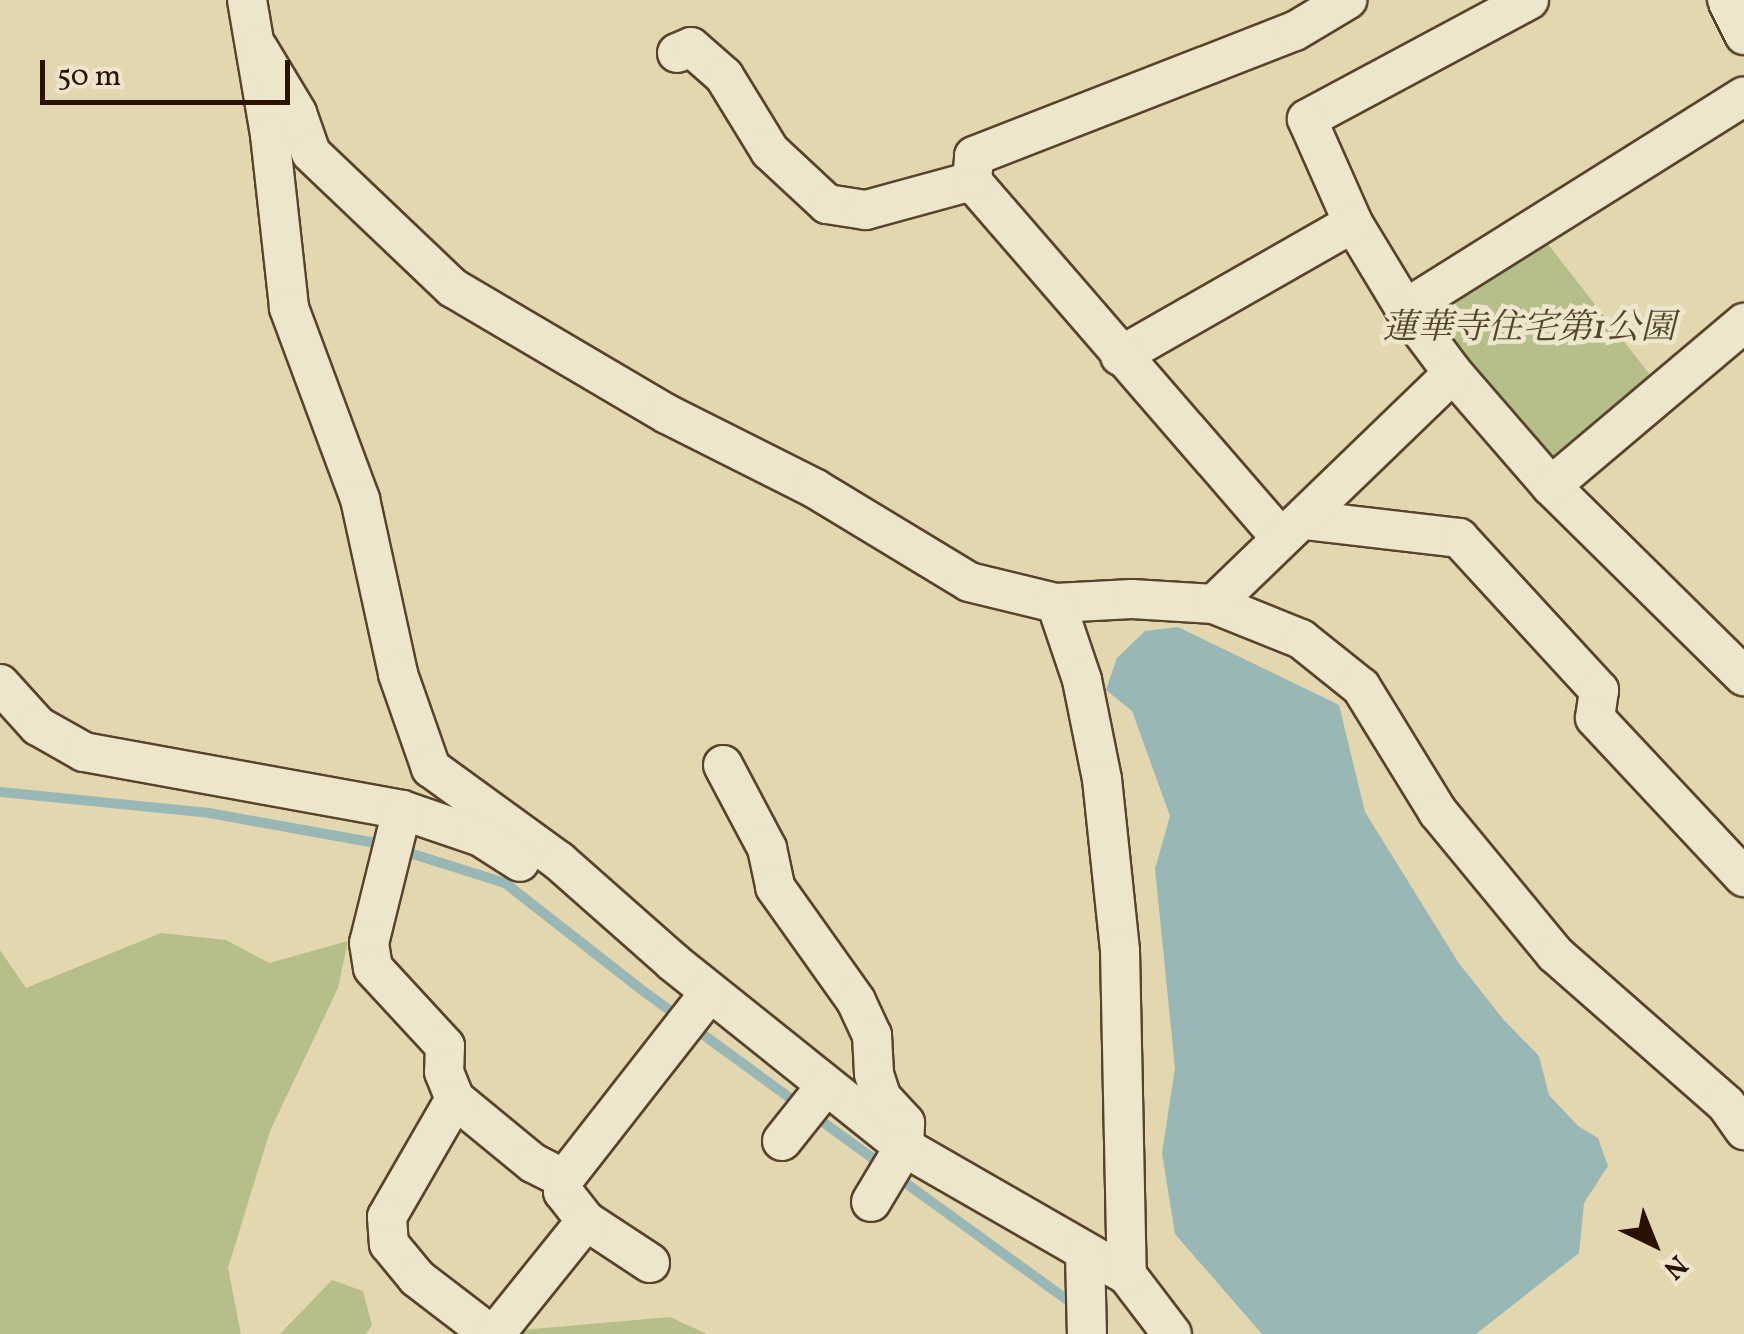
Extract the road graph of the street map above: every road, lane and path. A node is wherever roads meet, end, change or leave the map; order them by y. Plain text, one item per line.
1 (247, 0) edge
2 (1347, 0) edge
3 (1529, 0) edge
4 (1726, 0) edge
5 (1744, 35) edge
6 (258, 48) junction
7 (677, 54) dead end
8 (1744, 96) edge
9 (972, 180) junction
10 (1353, 223) junction
11 (1405, 309) junction
12 (1744, 322) edge
13 (1120, 356) junction
14 (1453, 373) junction
15 (1551, 486) junction
16 (1293, 529) junction
17 (1056, 603) junction
18 (1214, 604) junction
19 (1736, 651) edge
20 (0, 684) edge
21 (723, 765) dead end
22 (402, 810) junction
23 (1744, 877) edge
24 (673, 962) junction
25 (710, 992) junction
26 (825, 1087) junction
27 (456, 1099) junction
28 (1744, 1130) edge
29 (782, 1140) dead end
30 (904, 1147) junction
31 (564, 1179) junction
32 (871, 1202) dead end
33 (586, 1221) junction
34 (1084, 1254) junction
35 (650, 1263) dead end
36 (1127, 1276) junction
37 (1085, 1332) edge
38 (493, 1334) edge
39 (1172, 1334) edge

1 - 6 street
2 - 9 street
3 - 10 street
4 - 5 street
6 - 17 street
6 - 24 street
7 - 9 street
8 - 11 street
9 - 13 street
10 - 11 street
10 - 13 street
11 - 14 street
12 - 15 street
13 - 16 street
14 - 15 street
14 - 16 street
15 - 19 street
16 - 18 street
16 - 23 street
17 - 18 street
17 - 36 street
18 - 28 street
20 - 22 street
21 - 30 street
22 - 24 street
22 - 27 street
24 - 25 street
25 - 26 street
25 - 31 street
26 - 29 street
26 - 30 street
27 - 31 street
27 - 38 street
30 - 32 street
30 - 34 street
31 - 33 street
33 - 35 street
33 - 38 street
34 - 36 street
34 - 37 street
36 - 39 street

